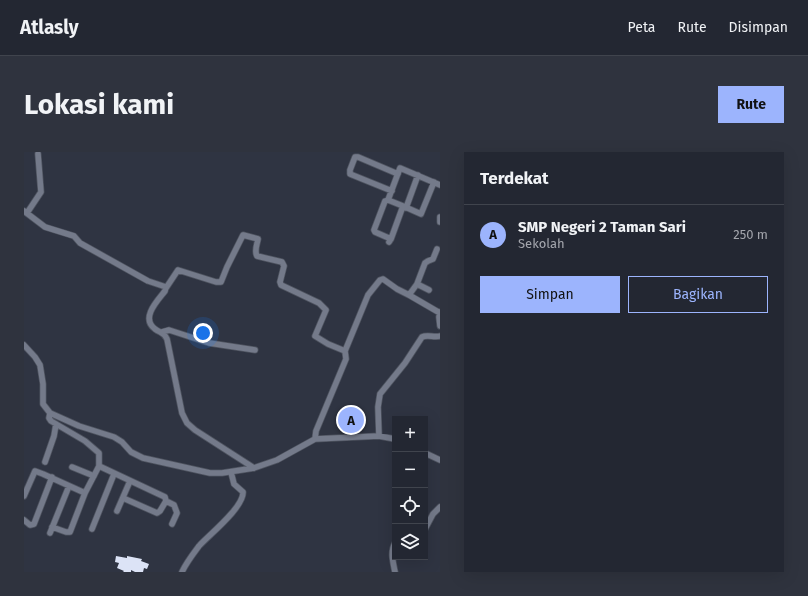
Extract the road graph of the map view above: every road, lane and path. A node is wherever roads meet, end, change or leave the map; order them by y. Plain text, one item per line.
1 (38, 154) dead end
2 (398, 174) junction
3 (418, 175) junction
4 (434, 182) junction
5 (440, 185) edge
6 (392, 191) junction
7 (388, 200) junction
8 (404, 207) junction
9 (26, 212) edge
10 (440, 218) edge
11 (440, 222) edge
12 (438, 249) dead end
13 (417, 284) junction
14 (166, 288) junction
15 (429, 290) dead end
16 (409, 295) junction
17 (440, 312) edge
18 (440, 326) edge
19 (162, 332) junction
20 (440, 336) edge
21 (24, 345) edge
22 (255, 350) dead end
23 (345, 351) junction
24 (50, 413) junction
25 (56, 424) junction
26 (379, 436) junction
27 (392, 438) edge
28 (316, 439) junction
29 (428, 455) edge
30 (440, 460) edge
31 (45, 462) dead end
32 (99, 466) junction
33 (72, 467) dead end
34 (254, 468) junction
35 (231, 472) junction
36 (114, 474) junction
37 (94, 476) junction
38 (52, 477) junction
39 (130, 481) junction
40 (26, 486) edge
41 (69, 486) junction
42 (86, 493) junction
43 (24, 496) edge
44 (123, 498) junction
45 (166, 501) junction
46 (440, 507) edge
47 (118, 510) dead end
48 (24, 520) edge
49 (172, 524) dead end
50 (428, 524) edge
51 (92, 529) dead end
52 (393, 560) edge
53 (394, 571) edge
54 (182, 572) edge

1 - 9 street
2 - 3 street
2 - 6 street
2 - 6 street
3 - 4 street
3 - 8 street
4 - 5 street
4 - 8 street
6 - 7 street
7 - 8 street
7 - 8 street
9 - 14 street
10 - 11 street
12 - 13 street
13 - 15 street
13 - 16 street
14 - 19 street
14 - 23 street
16 - 17 street
16 - 23 street
17 - 18 street
19 - 22 street
19 - 34 street
20 - 26 street
21 - 24 street
23 - 28 street
24 - 25 street
24 - 35 street
25 - 31 street
25 - 32 street
26 - 27 street
26 - 28 street
28 - 34 street
29 - 30 street
32 - 36 street
32 - 37 street
33 - 37 street
34 - 35 street
35 - 54 street
36 - 39 street
36 - 51 street
37 - 42 street
38 - 40 street
38 - 41 street
38 - 48 street
39 - 44 street
39 - 45 street
40 - 43 street
41 - 42 street
41 - 42 street
44 - 45 street
44 - 47 street
45 - 49 street
46 - 50 street
52 - 53 street

